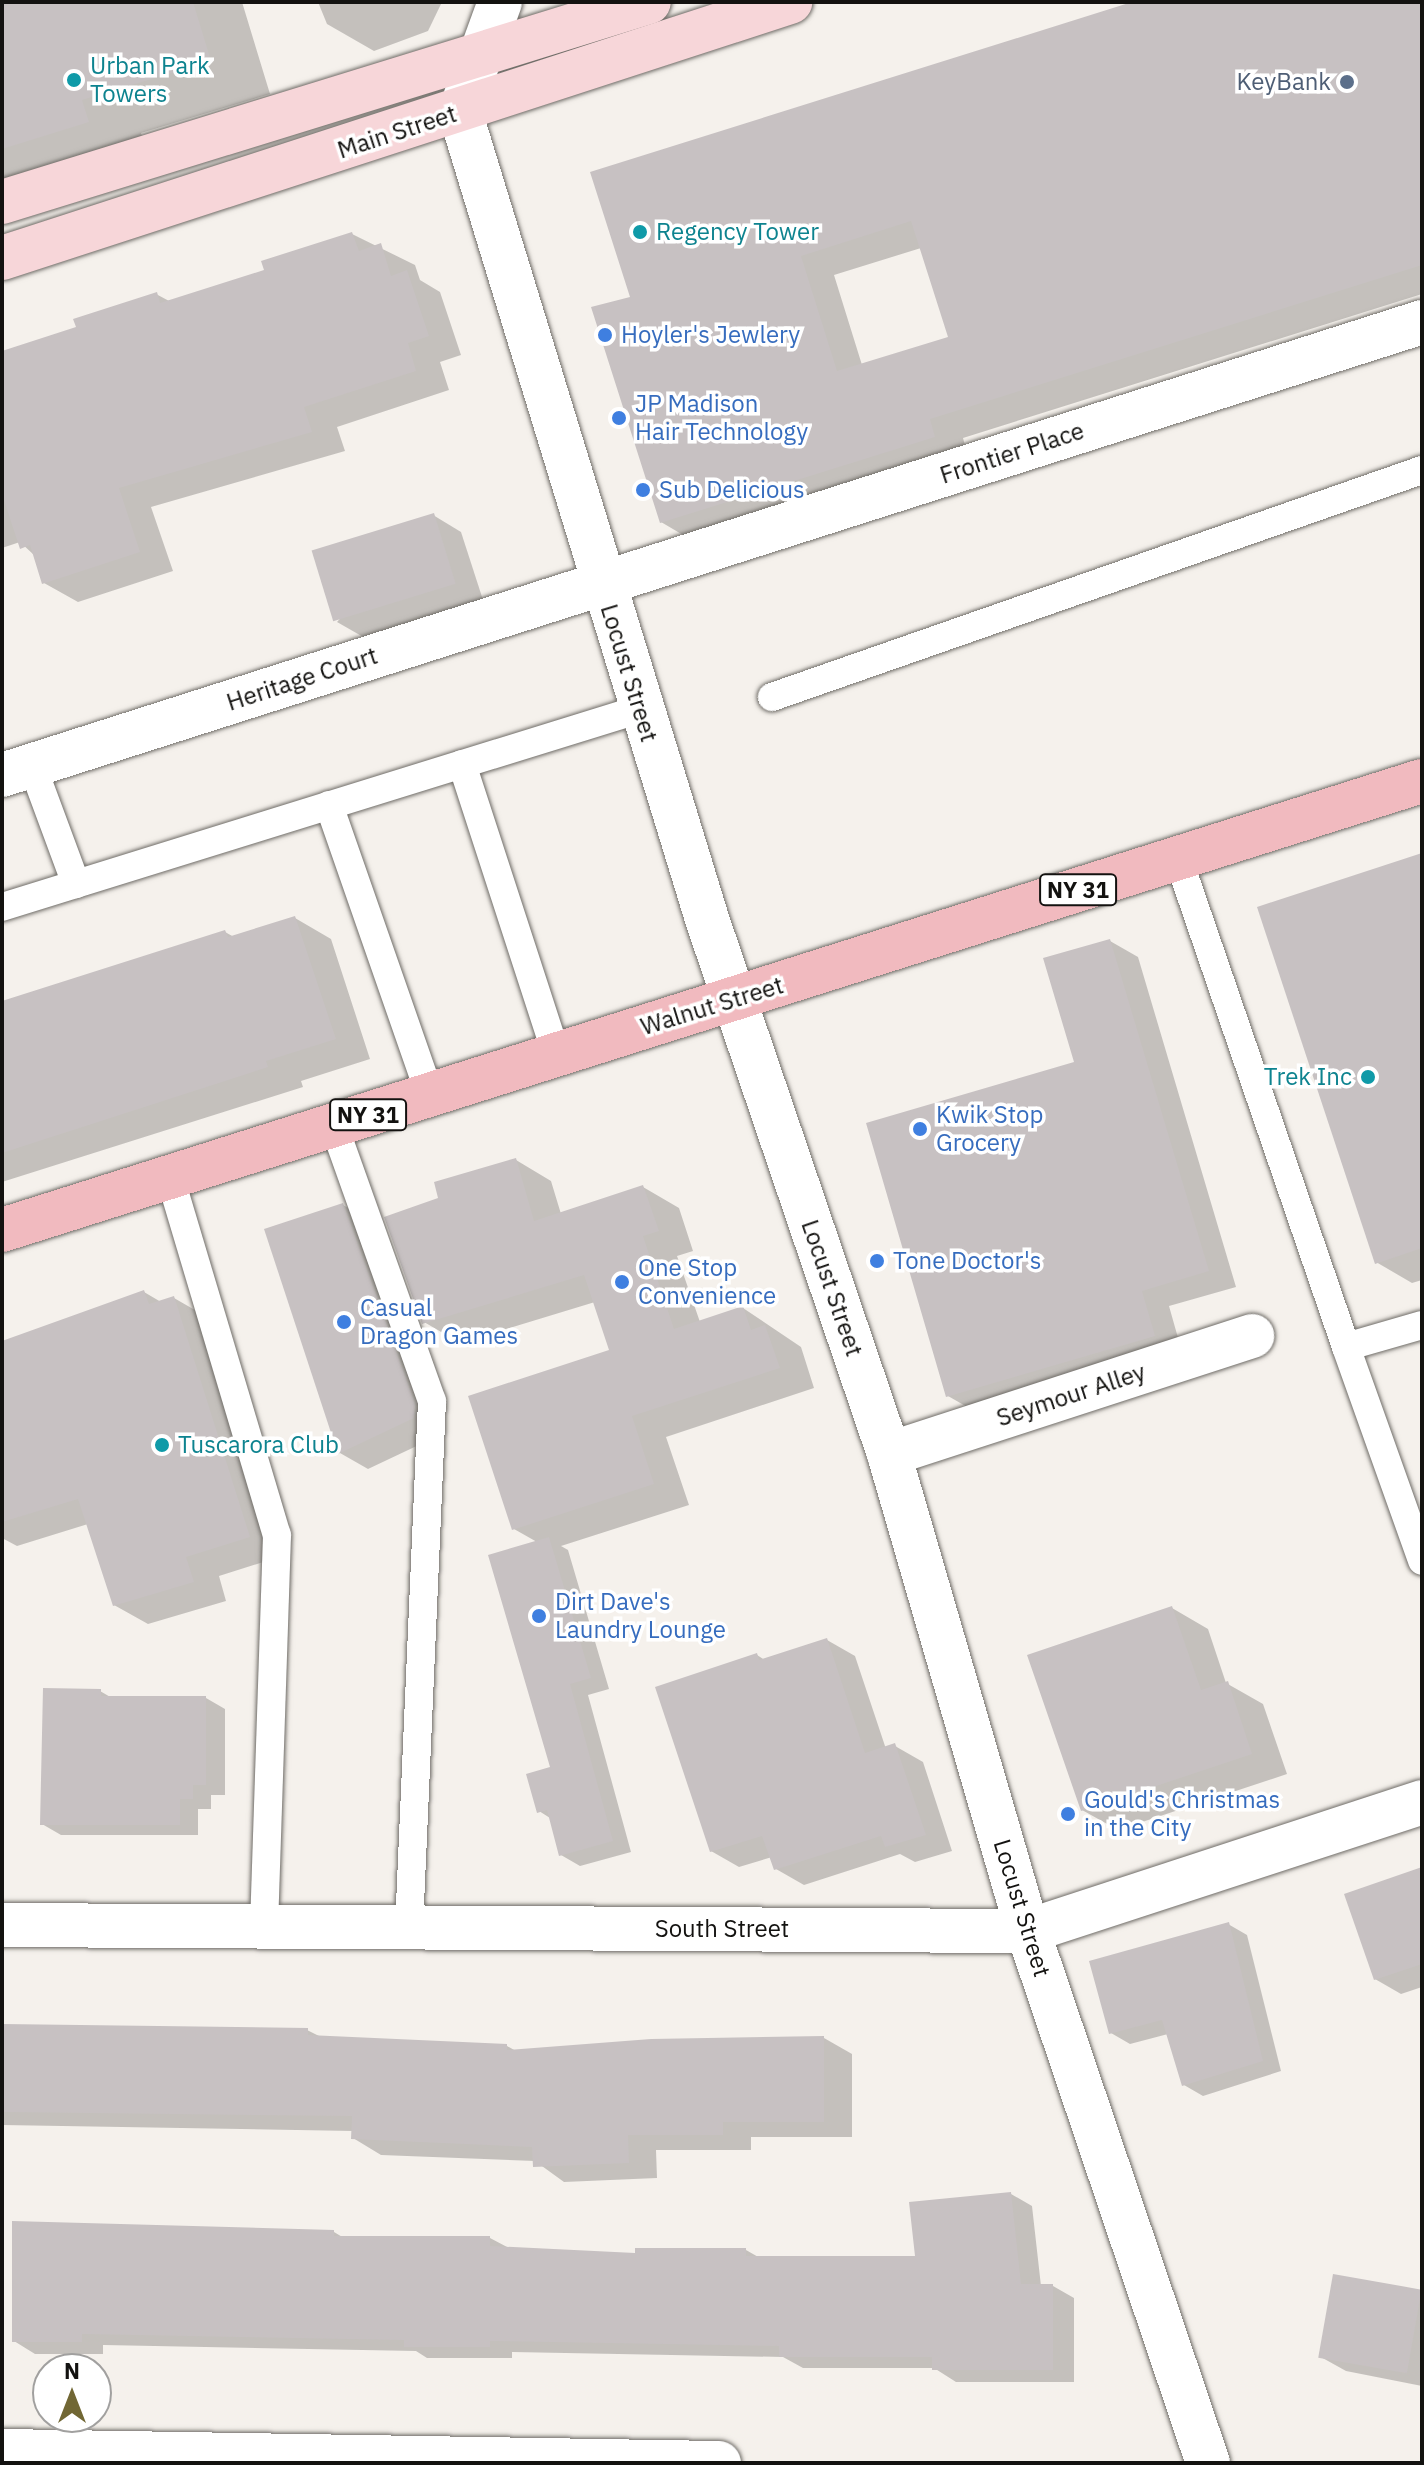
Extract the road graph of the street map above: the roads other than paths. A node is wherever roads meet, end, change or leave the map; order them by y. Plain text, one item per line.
1 (500, 2) edge
2 (649, 2) edge
3 (786, 2) edge
4 (481, 55) junction
5 (460, 112) junction
6 (2, 202) edge
7 (2, 258) edge
8 (1422, 322) edge
9 (1422, 470) edge
10 (601, 584) junction
11 (772, 697) dead end
12 (640, 709) junction
13 (462, 764) junction
14 (17, 770) edge
15 (1422, 781) edge
16 (329, 805) junction
17 (1178, 858) junction
18 (76, 884) junction
19 (2, 907) edge
20 (733, 1001) junction
21 (557, 1056) junction
22 (430, 1095) junction
23 (334, 1126) junction
24 (170, 1177) junction
25 (2, 1230) edge
26 (1422, 1325) edge
27 (1252, 1336) dead end
28 (1346, 1347) junction
29 (889, 1454) junction
30 (1422, 1561) edge
31 (1422, 1802) edge
32 (2, 1925) edge
33 (264, 1927) junction
34 (409, 1928) junction
35 (1028, 1931) junction
36 (2, 2451) edge
37 (156, 2458) edge
38 (309, 2459) edge
39 (719, 2463) edge
40 (1208, 2463) edge

1 - 4 street
2 - 4 main road, Main Street
3 - 5 main road, Main Street
4 - 5 street
4 - 6 main road, Main Street
5 - 7 main road, Main Street
5 - 10 street, Locust Street
8 - 10 street, Frontier Place
9 - 11 lane
10 - 12 street, Locust Street
10 - 14 street, Heritage Court
12 - 13 lane
12 - 20 street, Locust Street
13 - 16 lane
13 - 21 lane
14 - 18 lane
15 - 17 highway, Walnut Street / NY 31
16 - 18 lane
16 - 22 lane
17 - 20 highway, Walnut Street / NY 31
17 - 28 lane
18 - 19 lane
20 - 21 highway, Walnut Street / NY 31
20 - 29 street, Locust Street
21 - 22 highway, Walnut Street / NY 31
22 - 23 highway, Walnut Street / NY 31
23 - 24 highway, Walnut Street / NY 31
23 - 34 lane
24 - 25 highway, Walnut Street / NY 31
24 - 33 lane
26 - 28 lane
27 - 29 street, Seymour Alley
28 - 30 lane
29 - 35 street, Locust Street
31 - 35 street, South Street
32 - 33 street, South Street
33 - 34 street, South Street
34 - 35 street, South Street
35 - 40 street, Locust Street
36 - 37 street
37 - 38 street
38 - 39 street

